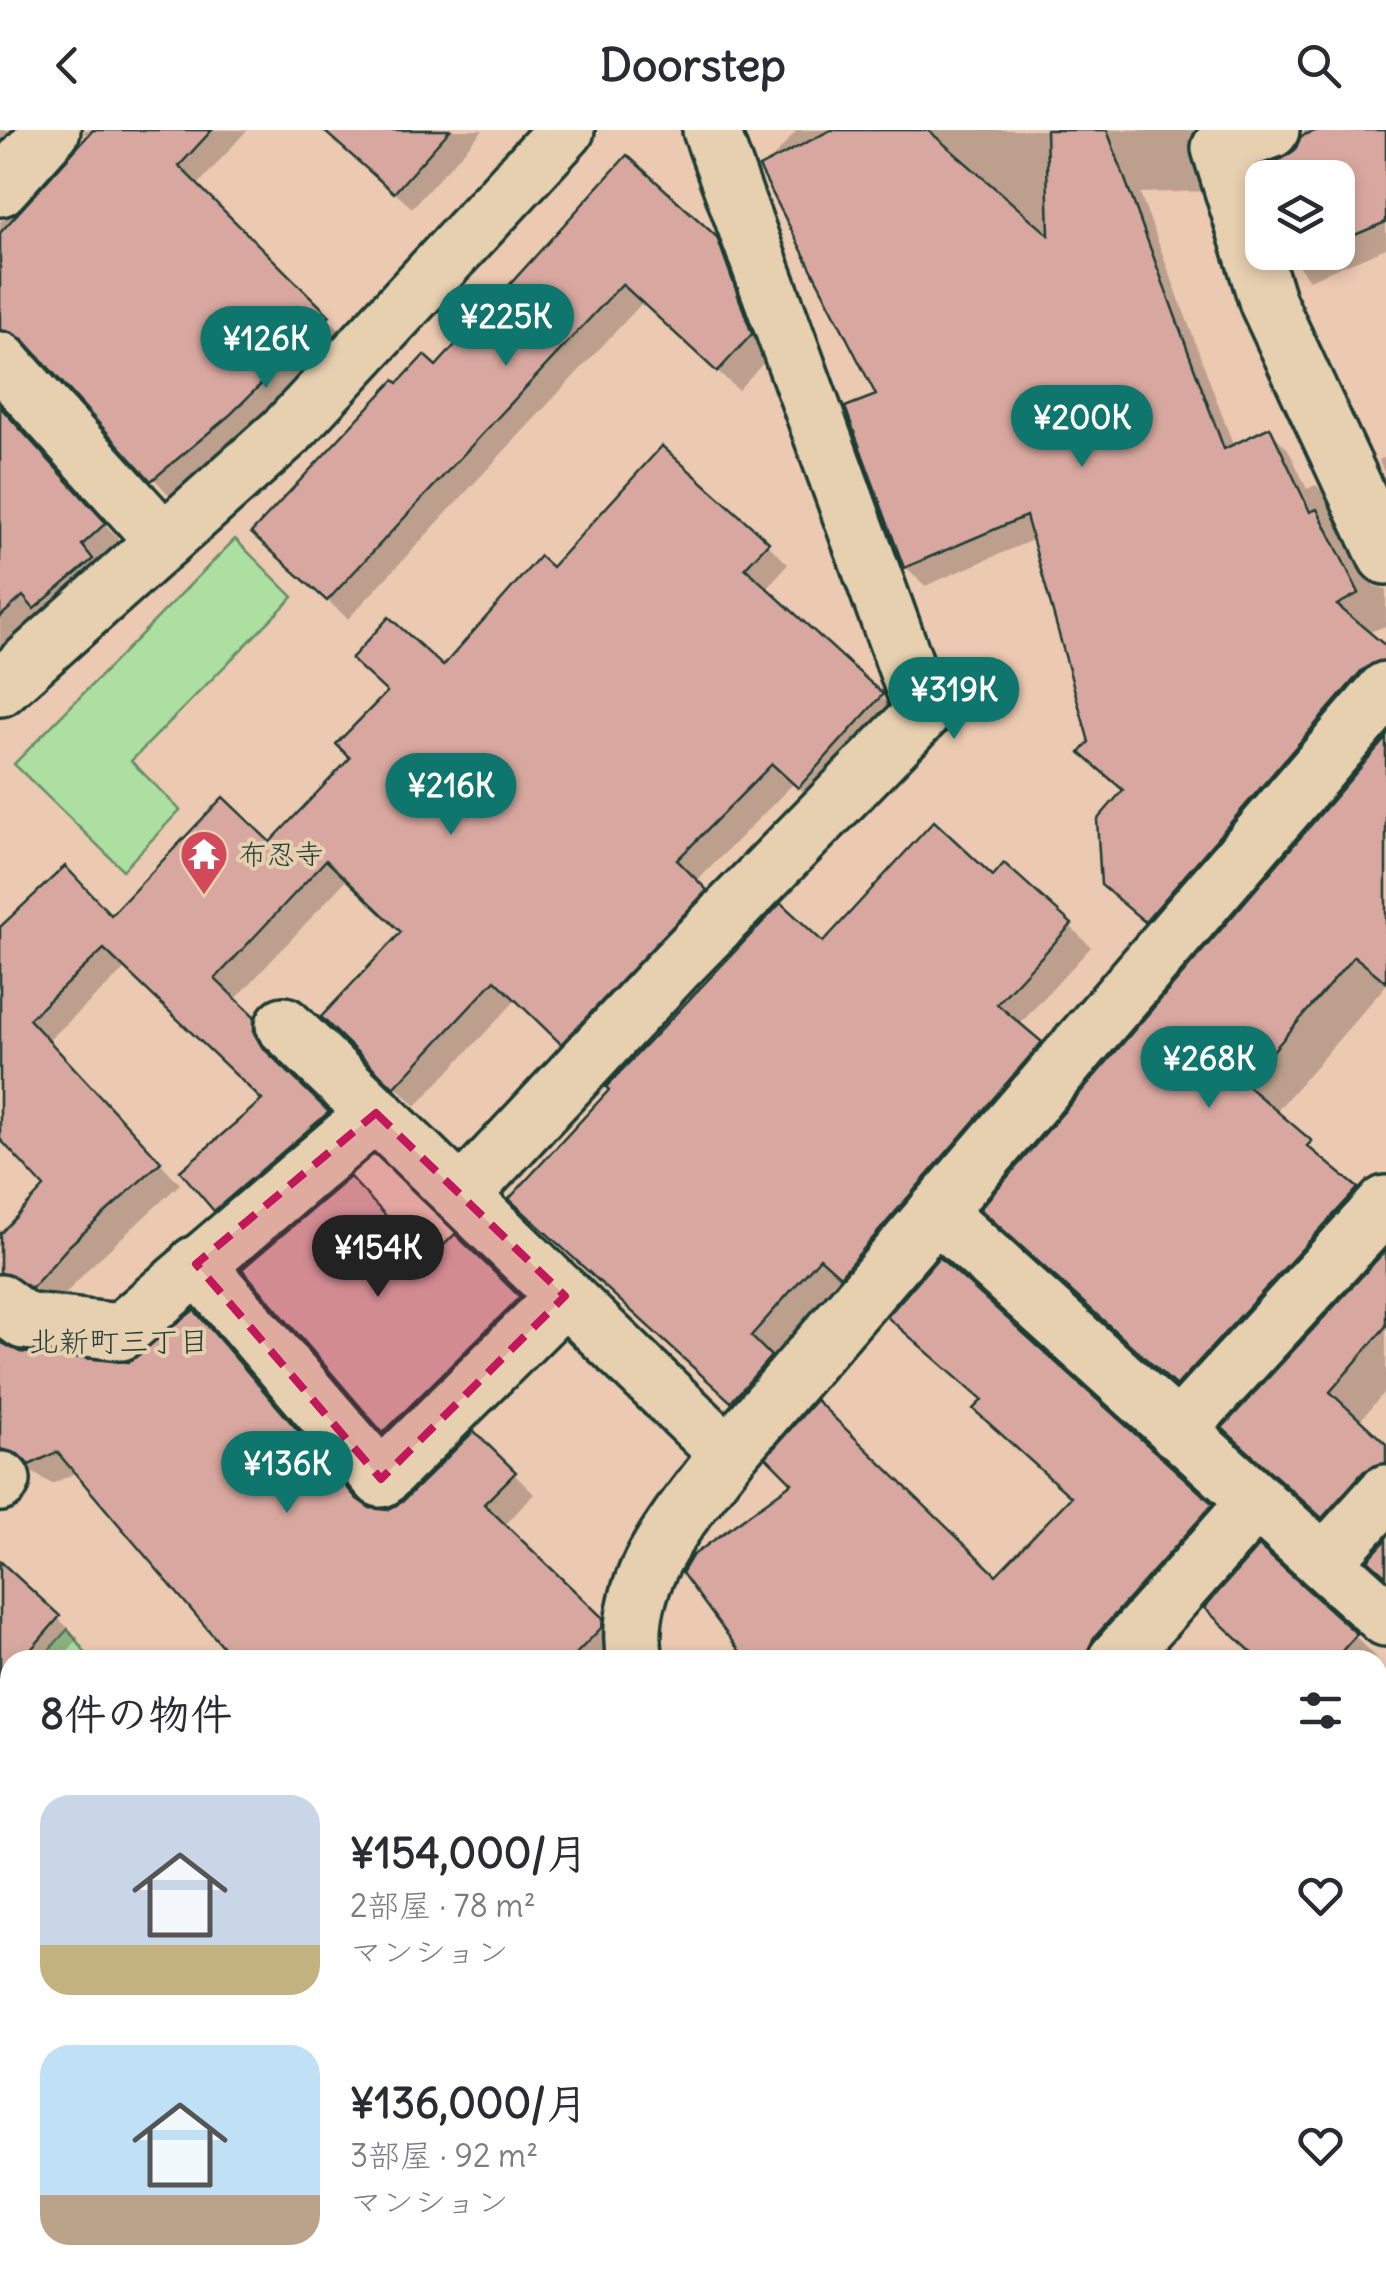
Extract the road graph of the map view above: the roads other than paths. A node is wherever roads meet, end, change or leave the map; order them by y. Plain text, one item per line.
1 (52, 130) edge
2 (566, 130) edge
3 (711, 130) edge
4 (1272, 130) edge
5 (1218, 139) edge
6 (0, 188) edge
7 (0, 360) edge
8 (164, 541) junction
9 (1386, 556) edge
10 (0, 688) edge
11 (1386, 690) edge
12 (284, 1025) dead end
13 (376, 1113) junction
14 (461, 1196) junction
15 (1386, 1204) edge
16 (936, 1212) junction
17 (196, 1264) junction
18 (565, 1296) junction
19 (0, 1303) edge
20 (1178, 1431) junction
21 (728, 1454) junction
22 (1386, 1493) edge
23 (1257, 1502) junction
24 (1324, 1562) junction
25 (1386, 1618) edge
26 (620, 1650) edge
27 (1125, 1650) edge

1 - 6 street
2 - 8 street
3 - 14 street
4 - 5 street
5 - 9 street
7 - 8 street
8 - 10 street
11 - 16 street
12 - 13 street
13 - 14 street
13 - 17 street
14 - 18 street
15 - 20 street
16 - 20 street
16 - 21 street
17 - 18 street
17 - 19 street
18 - 21 street
20 - 23 street
21 - 26 street
22 - 24 street
23 - 24 street
23 - 27 street
24 - 25 street

